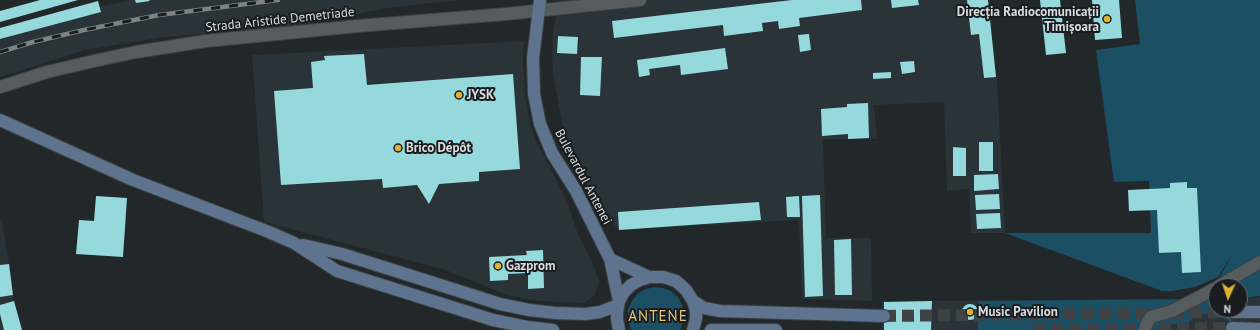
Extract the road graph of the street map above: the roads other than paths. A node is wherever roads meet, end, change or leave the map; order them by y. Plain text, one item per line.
1 (640, 0) edge
2 (539, 6) edge
3 (0, 87) edge
4 (0, 120) edge
5 (294, 243) junction
6 (610, 259) junction
7 (1260, 262) edge
8 (649, 277) junction
9 (1233, 278) edge
10 (1208, 292) edge
11 (693, 301) junction
12 (619, 303) junction
13 (1248, 312) edge
14 (1260, 312) edge
15 (884, 316) tunnel mouth
16 (1232, 328) dead end
17 (1260, 329) edge
18 (553, 330) edge
19 (619, 330) edge
20 (693, 330) edge
21 (711, 330) edge
22 (776, 330) edge
23 (1145, 330) edge

1 - 2 street, Strada Aristide Demetriade
2 - 3 street, Strada Aristide Demetriade
2 - 6 street, Bulevardul Antenei
4 - 5 street
5 - 12 street
5 - 18 street
6 - 8 street
6 - 12 street, Bulevardul Antenei
7 - 9 street
8 - 11 street
8 - 12 street
10 - 23 street
11 - 15 street
11 - 20 street
12 - 19 street, Bulevardul Antenei
13 - 14 street
16 - 17 street
21 - 22 street

